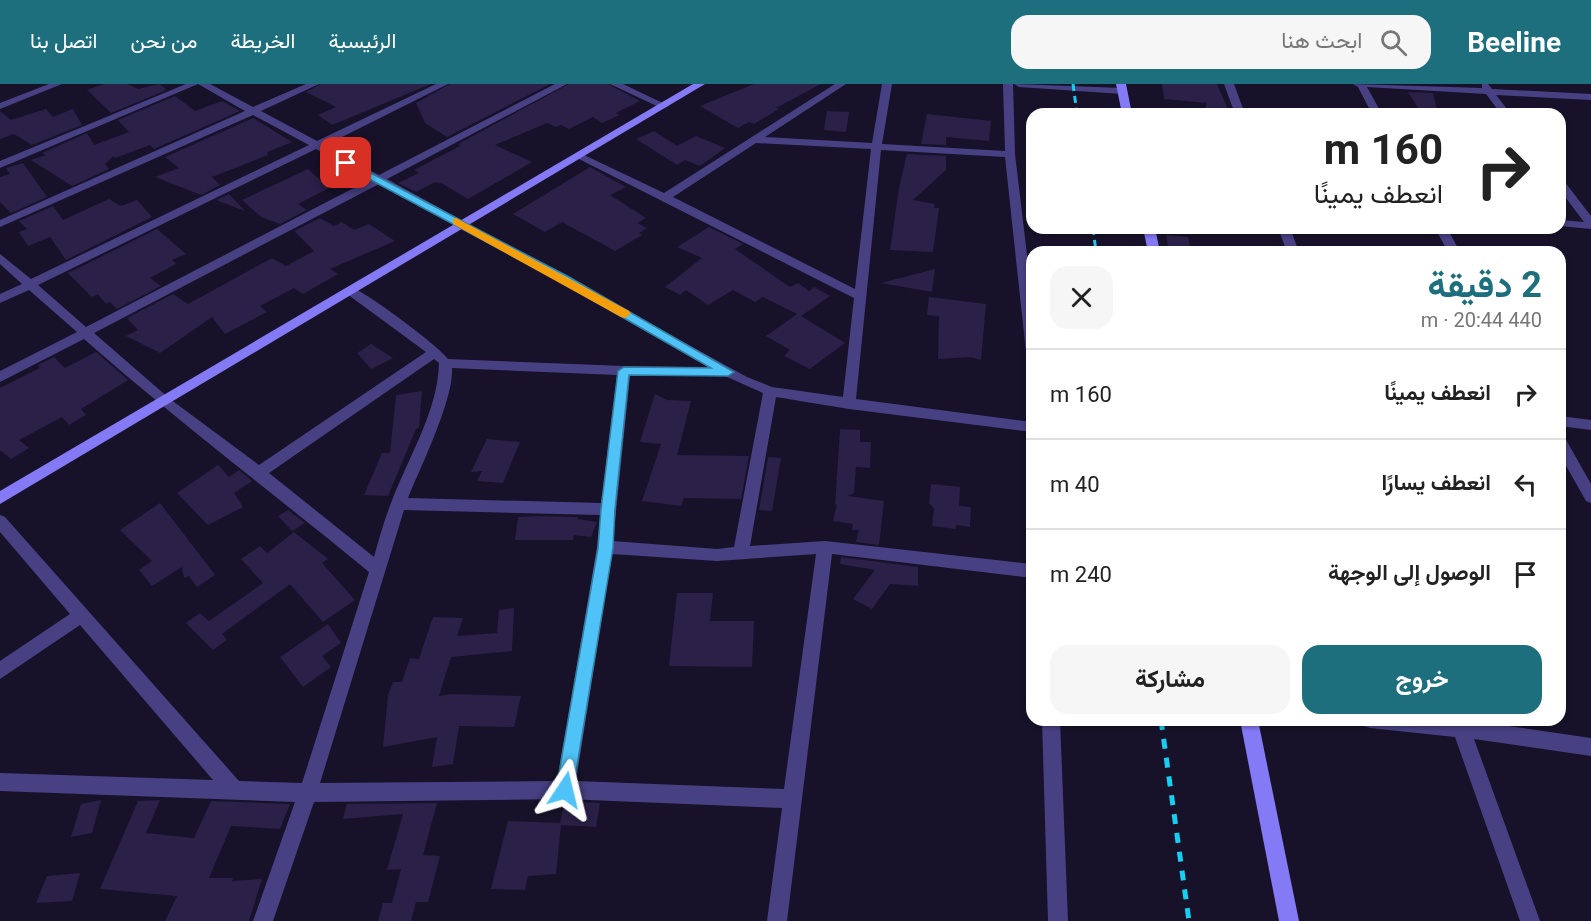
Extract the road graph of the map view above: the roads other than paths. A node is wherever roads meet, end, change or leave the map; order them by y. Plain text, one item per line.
1 (57, 84) edge
2 (194, 84) edge
3 (204, 84) edge
4 (314, 84) edge
5 (443, 84) edge
6 (562, 84) edge
7 (615, 84) edge
8 (700, 84) edge
9 (841, 84) edge
10 (887, 84) edge
11 (1008, 84) edge
12 (1019, 84) edge
13 (1229, 84) edge
14 (1359, 84) edge
15 (1586, 84) edge
16 (1408, 85) edge
17 (1122, 88) edge
18 (1486, 88) edge
19 (1591, 89) edge
20 (1591, 97) edge
21 (0, 106) edge
22 (664, 106) junction
23 (1126, 108) edge
24 (1238, 108) edge
25 (1373, 108) edge
26 (1501, 108) edge
27 (252, 111) junction
28 (756, 140) junction
29 (314, 145) junction
30 (876, 148) junction
31 (1010, 154) junction
32 (578, 156) junction
33 (0, 165) edge
34 (379, 180) junction
35 (1566, 191) edge
36 (665, 197) junction
37 (1566, 223) edge
38 (0, 224) edge
39 (462, 224) junction
40 (1591, 224) edge
41 (0, 258) edge
42 (31, 284) junction
43 (351, 291) junction
44 (862, 297) junction
45 (1026, 298) edge
46 (0, 299) edge
47 (85, 332) junction
48 (441, 358) junction
49 (624, 371) junction
50 (728, 372) junction
51 (0, 377) edge
52 (770, 391) junction
53 (165, 402) junction
54 (849, 404) junction
55 (1566, 422) edge
56 (1591, 425) edge
57 (1026, 426) edge
58 (1566, 452) edge
59 (259, 473) junction
60 (1591, 497) edge
61 (0, 498) edge
62 (398, 504) junction
63 (608, 509) junction
64 (0, 521) edge
65 (825, 547) junction
66 (606, 548) junction
67 (741, 554) junction
68 (378, 570) junction
69 (1026, 570) edge
70 (83, 614) junction
71 (0, 671) edge
72 (1051, 726) edge
73 (1251, 726) edge
74 (1459, 726) edge
75 (1465, 726) edge
76 (1591, 747) edge
77 (0, 782) edge
78 (234, 790) junction
79 (565, 790) junction
80 (308, 793) junction
81 (791, 799) junction
82 (263, 921) edge
83 (777, 921) edge
84 (1058, 921) edge
85 (1289, 921) edge
86 (1530, 921) edge

1 - 21 street
2 - 33 street
3 - 27 street
4 - 27 street
5 - 29 street
6 - 34 street
7 - 22 street
8 - 22 street
9 - 28 street
10 - 30 street
11 - 31 street
12 - 17 street
13 - 24 street
14 - 16 street
14 - 25 street
15 - 19 street
16 - 18 street
17 - 23 street
18 - 20 street
18 - 26 street
22 - 32 street
27 - 29 street
27 - 38 street
28 - 30 street
28 - 36 street
29 - 34 street
29 - 42 street
30 - 31 street
30 - 44 street
31 - 45 street
32 - 36 street
32 - 39 street
34 - 39 street
34 - 47 street
35 - 40 street
36 - 44 street
37 - 40 street
39 - 43 street
39 - 50 street
41 - 42 street
42 - 46 street
42 - 47 street
43 - 48 street
43 - 53 street
44 - 54 street
47 - 51 street
47 - 53 street
48 - 49 street
48 - 59 street
48 - 62 street
49 - 50 street
49 - 63 street
50 - 52 street
52 - 54 street
52 - 67 street
53 - 59 street
53 - 61 street
54 - 57 street
55 - 56 street
58 - 60 street
59 - 68 street
62 - 63 street
62 - 68 street
63 - 66 street
64 - 70 street
65 - 67 street
65 - 69 street
65 - 81 street
66 - 67 street
66 - 79 street
68 - 80 street
70 - 71 street
70 - 78 street
72 - 84 street
73 - 85 street
74 - 86 street
75 - 76 street
77 - 78 street
78 - 80 street
79 - 80 street
79 - 81 street
80 - 82 street
81 - 83 street

